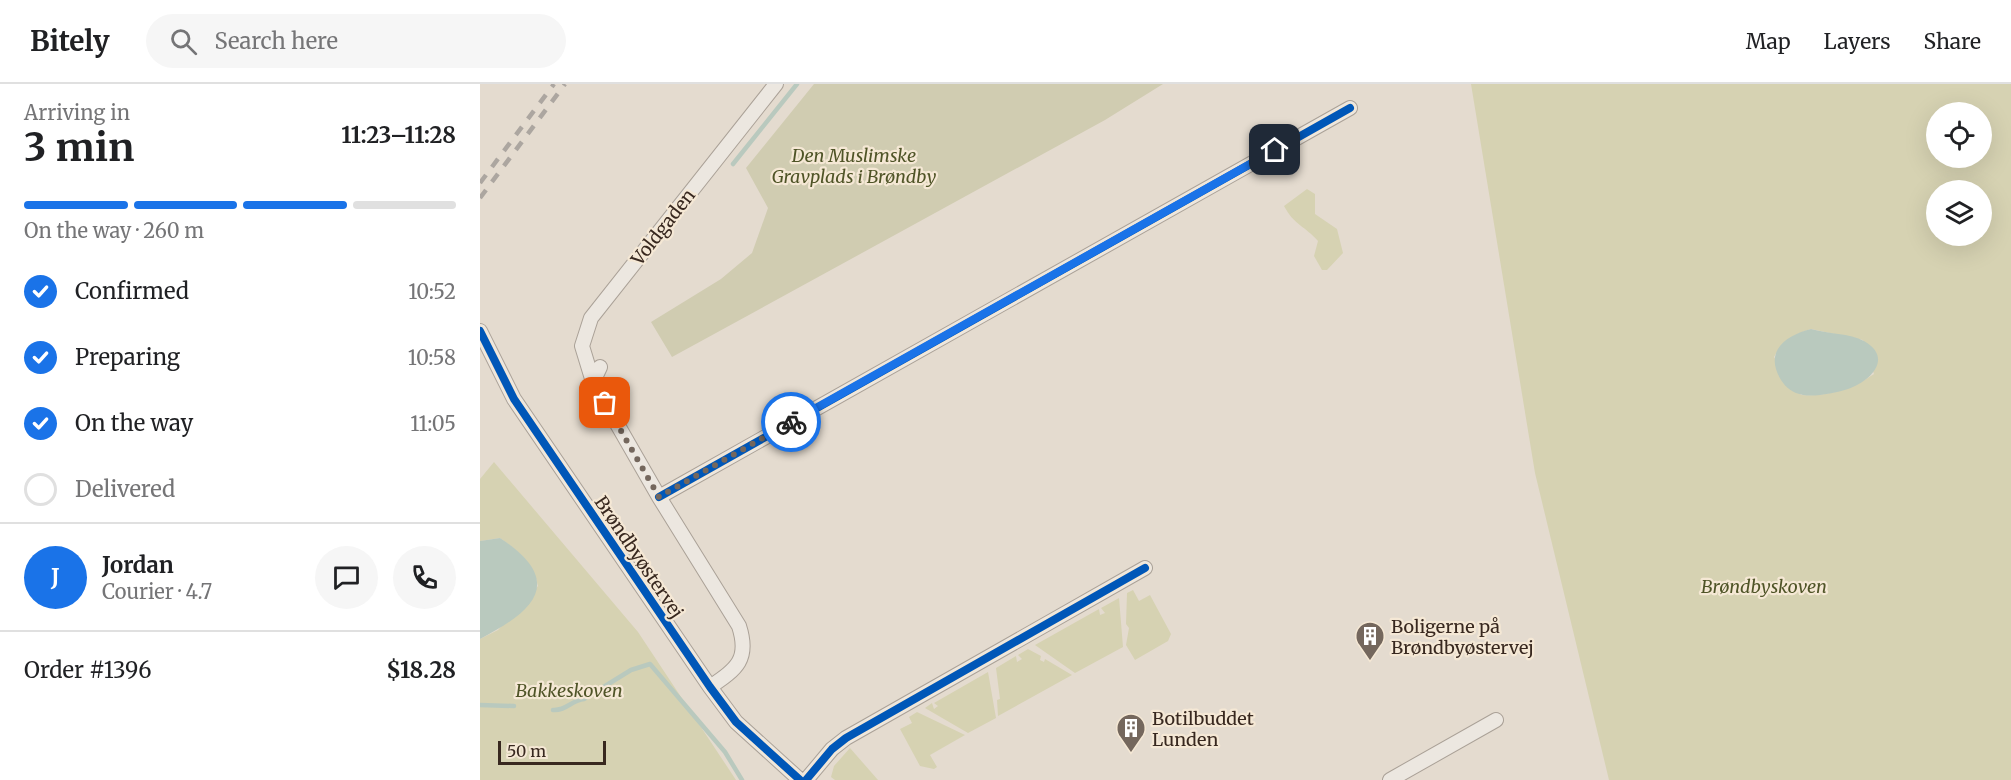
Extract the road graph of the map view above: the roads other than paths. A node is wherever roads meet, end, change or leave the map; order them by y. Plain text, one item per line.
1 (776, 84) edge
2 (1350, 108) dead end
3 (480, 331) edge
4 (600, 367) dead end
5 (593, 382) junction
6 (659, 497) junction
7 (1145, 567) dead end
8 (710, 687) junction
9 (1496, 720) dead end
10 (800, 780) edge
11 (806, 780) edge
12 (1390, 780) edge

1 - 5 street, Voldgaden
2 - 6 street
3 - 8 street, Brøndbyøstervej
4 - 5 street
5 - 6 street
6 - 8 street
7 - 11 street
8 - 10 street, Brøndbyøstervej
9 - 12 street

